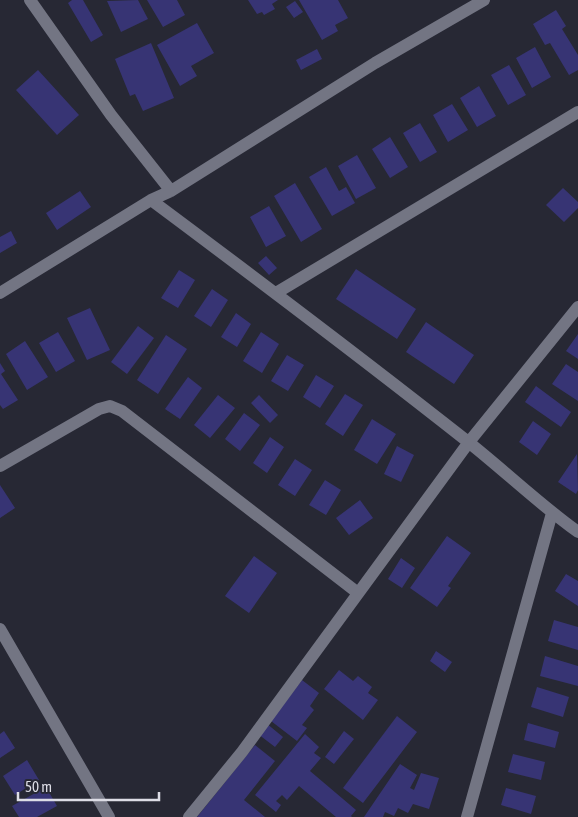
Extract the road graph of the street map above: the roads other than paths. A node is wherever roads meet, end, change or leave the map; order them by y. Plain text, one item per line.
1 (30, 0) edge
2 (484, 0) edge
3 (578, 112) edge
4 (171, 191) junction
5 (151, 200) junction
6 (0, 293) edge
7 (276, 293) junction
8 (578, 307) edge
9 (469, 442) junction
10 (0, 466) edge
11 (552, 513) junction
12 (578, 532) edge
13 (358, 593) junction
14 (0, 629) edge
15 (109, 817) edge
16 (189, 817) edge
17 (466, 817) edge

1 - 4 street
2 - 4 street
3 - 7 street
4 - 5 street
5 - 6 street
5 - 7 street
7 - 9 street
8 - 9 street
9 - 11 street
9 - 13 street
10 - 13 street
11 - 12 street
11 - 17 street
13 - 16 street
14 - 15 street

